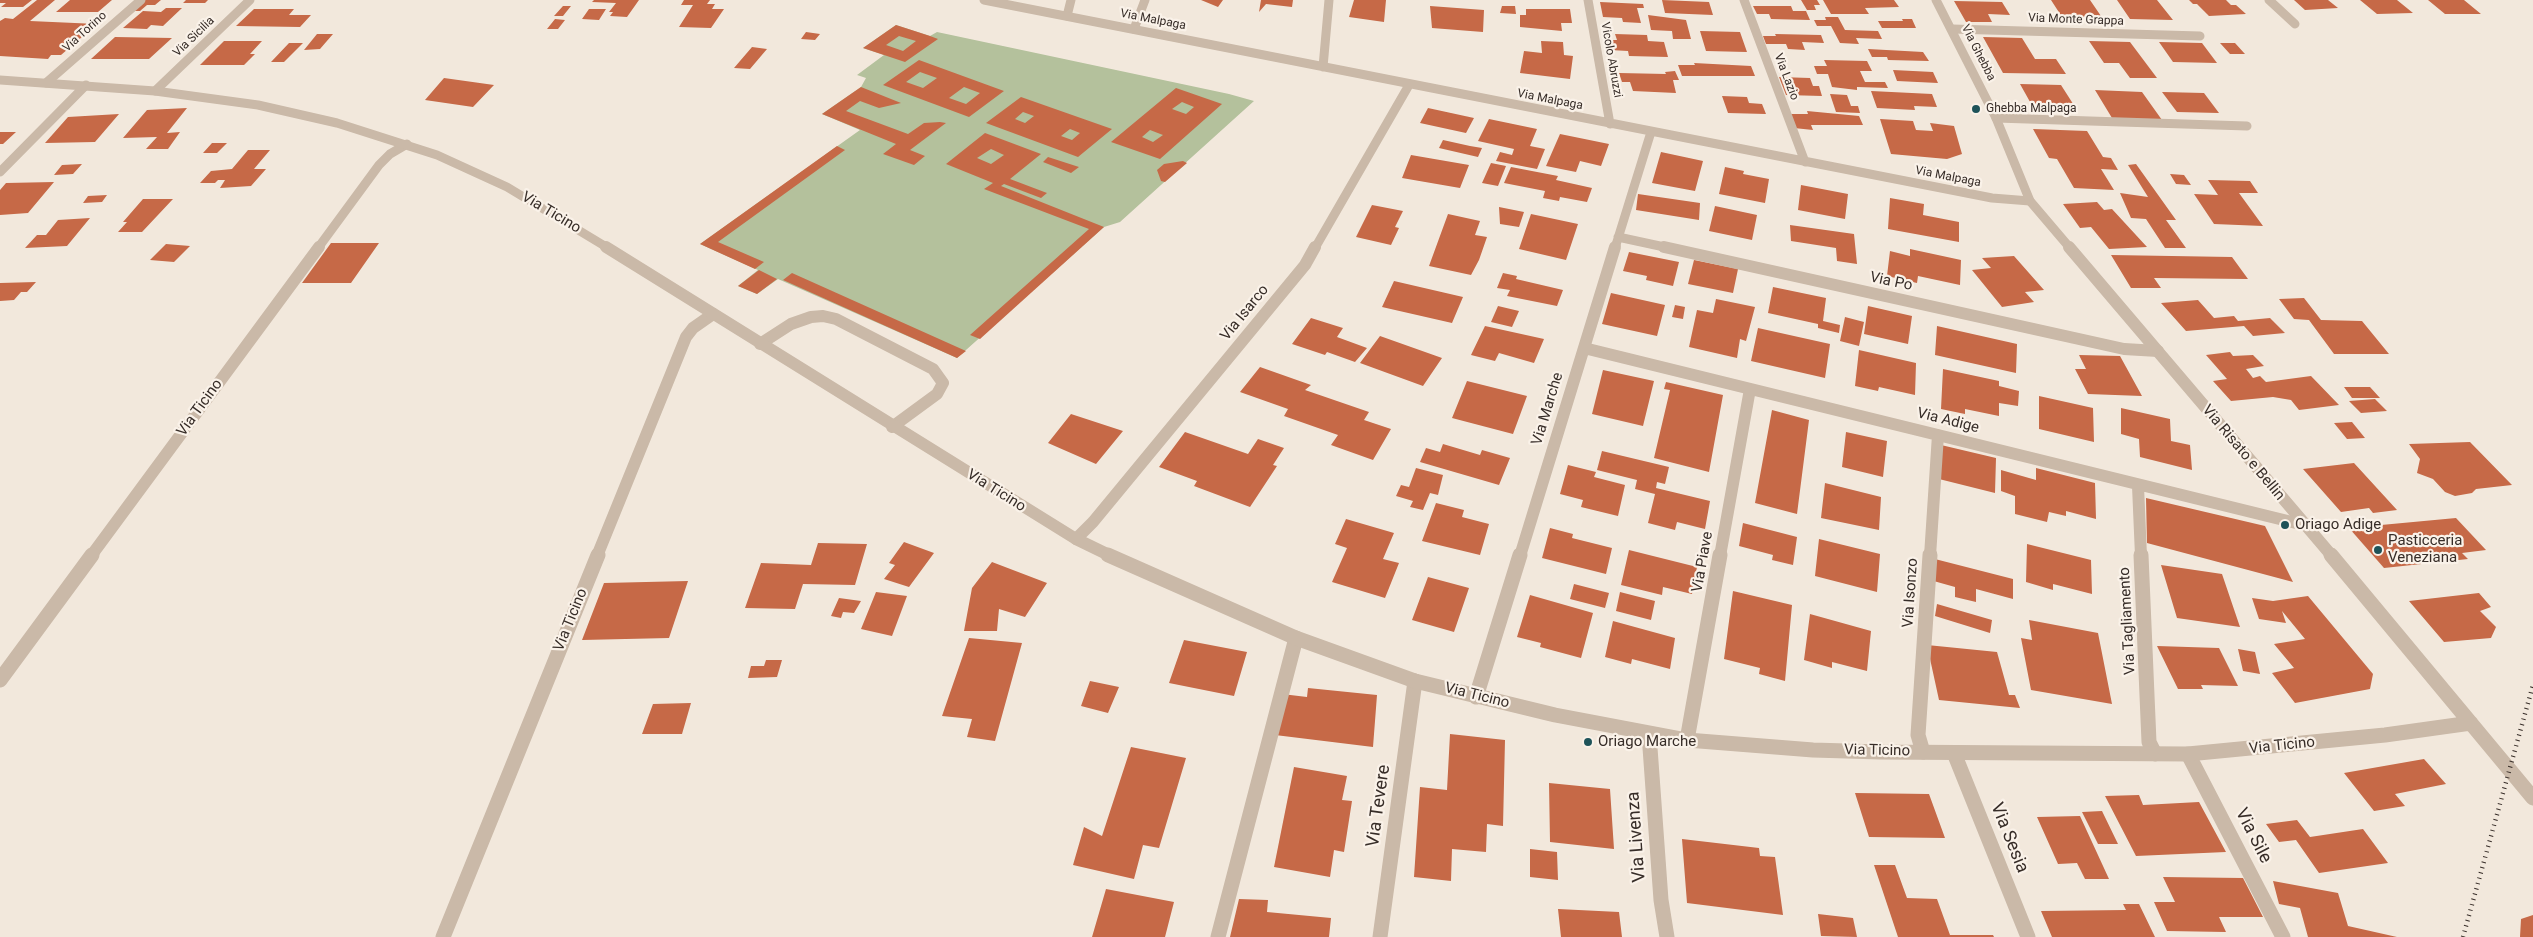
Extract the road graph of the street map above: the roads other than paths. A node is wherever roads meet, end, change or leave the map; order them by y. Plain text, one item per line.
1 (141, 0) edge
2 (250, 0) edge
3 (984, 0) edge
4 (1071, 0) edge
5 (1145, 0) edge
6 (1329, 0) edge
7 (1588, 0) edge
8 (1744, 0) edge
9 (1936, 0) edge
10 (2269, 0) edge
11 (1066, 16) junction
12 (2295, 24) dead end
13 (1134, 29) junction
14 (1952, 29) junction
15 (2200, 36) dead end
16 (1323, 67) junction
17 (0, 80) edge
18 (46, 83) junction
19 (86, 85) junction
20 (1410, 85) junction
21 (155, 91) junction
22 (1996, 118) junction
23 (1610, 124) junction
24 (2247, 126) dead end
25 (1651, 132) junction
26 (407, 144) junction
27 (1805, 162) junction
28 (0, 172) edge
29 (2030, 201) junction
30 (1618, 237) junction
31 (713, 314) junction
32 (760, 344) junction
33 (1584, 348) junction
34 (2158, 351) junction
35 (1750, 389) junction
36 (892, 427) junction
37 (1938, 435) junction
38 (2138, 486) junction
39 (2304, 525) junction
40 (1076, 539) junction
41 (1296, 638) junction
42 (0, 680) edge
43 (1415, 681) junction
44 (1476, 697) junction
45 (2471, 723) junction
46 (1649, 734) junction
47 (1687, 740) junction
48 (1923, 752) junction
49 (1954, 753) junction
50 (2155, 754) junction
51 (2188, 754) junction
52 (2533, 798) edge
53 (443, 937) edge
54 (1218, 937) edge
55 (1380, 937) edge
56 (1667, 937) edge
57 (2028, 937) edge
58 (2283, 937) edge

1 - 18 street, Via Torino
2 - 21 street, Via Sicilia
3 - 11 street, Via Malpaga
4 - 11 street
5 - 13 street
6 - 16 street
7 - 23 street, Vicolo Abruzzi
8 - 27 street, Via Lazio
9 - 14 street, Via Ghebba
10 - 12 street
11 - 13 street, Via Malpaga
13 - 16 street, Via Malpaga
14 - 15 street, Via Monte Grappa
14 - 22 street, Via Ghebba
16 - 20 street, Via Malpaga
17 - 18 street, Via Ticino
18 - 19 street, Via Ticino
19 - 21 street, Via Ticino
19 - 28 street
20 - 23 street, Via Malpaga
20 - 40 street, Via Isarco
21 - 26 street, Via Ticino
22 - 24 street
22 - 29 street, Via Ghebba
23 - 25 street, Via Malpaga
25 - 27 street, Via Malpaga
25 - 30 street, Via Marche
26 - 31 street, Via Ticino
26 - 42 street, Via Ticino
27 - 29 street, Via Malpaga
29 - 34 street, Via Risato e Bellin
30 - 33 street, Via Marche
30 - 34 street, Via Po
31 - 32 street, Via Ticino
31 - 53 street, Via Ticino
32 - 36 street, Via Ticino
32 - 36 street
33 - 35 street, Via Adige
33 - 44 street, Via Marche
34 - 39 street, Via Risato e Bellin
35 - 37 street, Via Adige
35 - 47 street, Via Piave
36 - 40 street, Via Ticino
37 - 38 street, Via Adige
37 - 48 street, Via Isonzo
38 - 39 street, Via Adige
38 - 50 street, Via Tagliamento
39 - 45 street, Via Risato e Bellin
40 - 41 street, Via Ticino
41 - 43 street, Via Ticino
41 - 54 street
43 - 44 street, Via Ticino
43 - 55 street, Via Tevere
44 - 46 street, Via Ticino
45 - 51 street, Via Ticino
45 - 52 street, Via Risato e Bellin
46 - 47 street, Via Ticino
46 - 56 street, Via Livenza
47 - 48 street, Via Ticino
48 - 49 street, Via Ticino
49 - 50 street, Via Ticino
49 - 57 street, Via Sesia
50 - 51 street, Via Ticino
51 - 58 street, Via Sile

